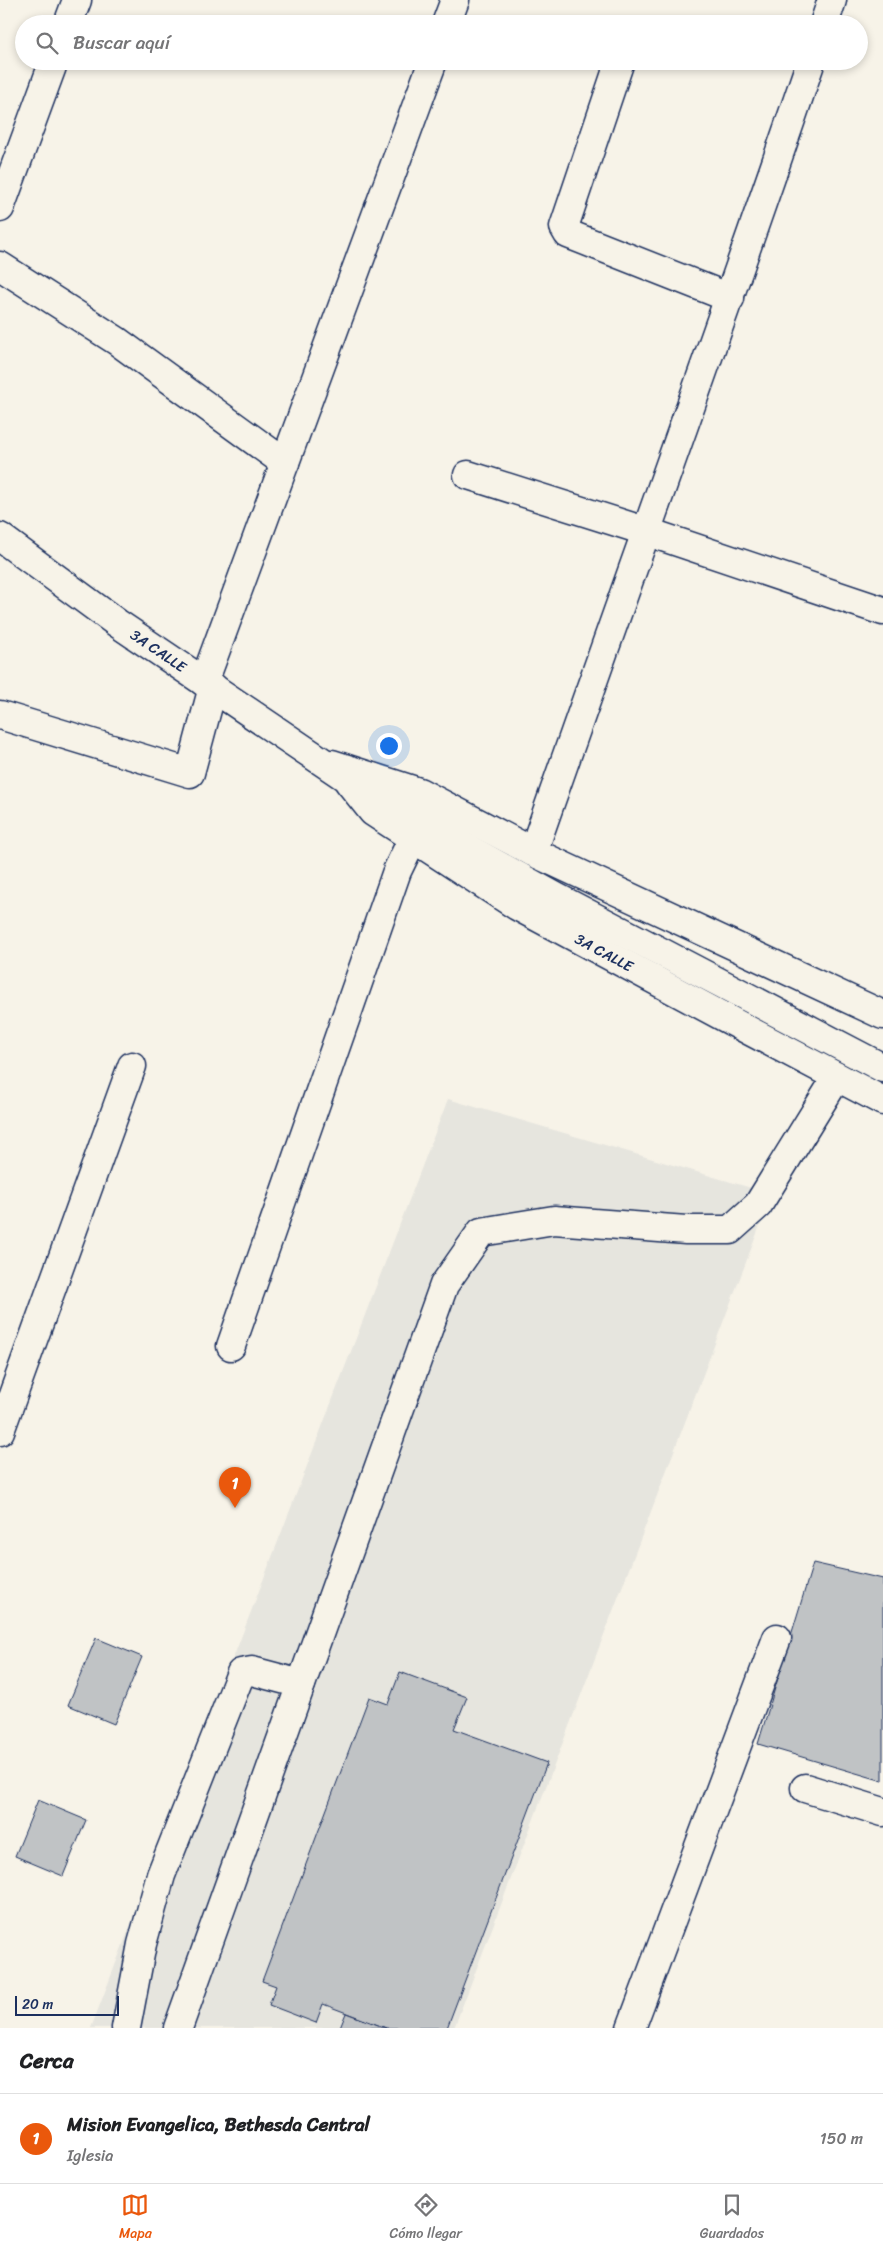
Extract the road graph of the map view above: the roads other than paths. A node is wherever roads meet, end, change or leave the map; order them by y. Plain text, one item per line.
1 (77, 0) edge
2 (455, 0) edge
3 (832, 0) edge
4 (71, 15) edge
5 (449, 15) edge
6 (827, 15) edge
7 (51, 70) edge
8 (430, 70) edge
9 (617, 70) edge
10 (808, 70) edge
11 (0, 208) edge
12 (0, 266) edge
13 (730, 298) junction
14 (285, 463) junction
15 (468, 475) dead end
16 (645, 531) junction
17 (0, 537) edge
18 (883, 611) edge
19 (208, 684) junction
20 (0, 715) edge
21 (321, 760) junction
22 (345, 777) junction
23 (413, 838) junction
24 (533, 852) junction
25 (883, 1015) edge
26 (132, 1066) dead end
27 (883, 1068) edge
28 (837, 1077) junction
29 (883, 1101) edge
30 (231, 1346) dead end
31 (0, 1431) edge
32 (777, 1638) dead end
33 (302, 1684) junction
34 (805, 1788) dead end
35 (883, 1812) edge
36 (126, 2028) edge
37 (178, 2028) edge
38 (631, 2028) edge

1 - 4 street
2 - 5 street
3 - 6 street
7 - 11 street
8 - 14 street
9 - 13 street
10 - 13 street
12 - 14 street
13 - 16 street
14 - 19 street
15 - 16 street
16 - 18 street
16 - 24 street
17 - 19 street, 3A CALLE
19 - 20 street
19 - 21 street, 3A CALLE
21 - 22 street, 3A CALLE
21 - 24 street, 3A CALLE
22 - 23 street, 3A CALLE
22 - 27 street, 3A CALLE
23 - 28 street, 3A CALLE
23 - 30 street
24 - 25 street, 3A CALLE
26 - 31 street
28 - 29 street, 3A CALLE
28 - 33 street
32 - 38 street
33 - 36 street
33 - 37 street
34 - 35 street

